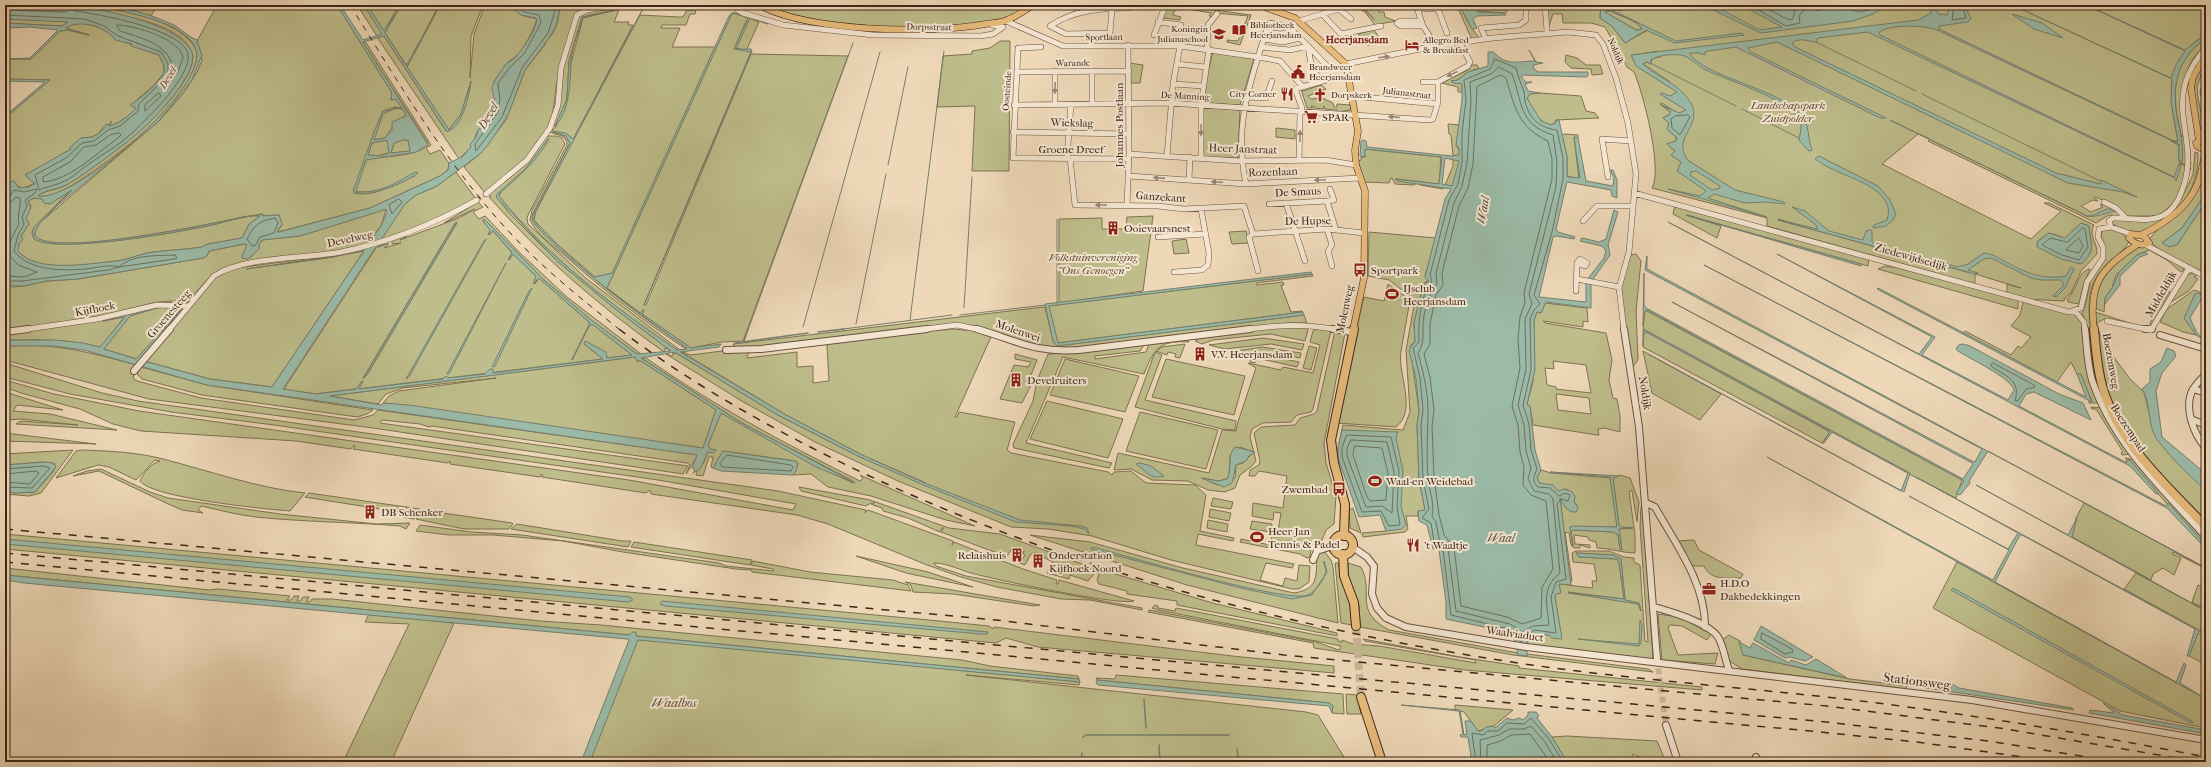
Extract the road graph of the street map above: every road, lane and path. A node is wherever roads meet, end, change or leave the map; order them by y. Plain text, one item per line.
1 (619, 5) edge
2 (736, 5) edge
3 (759, 5) edge
4 (906, 5) edge
5 (951, 5) edge
6 (1033, 5) edge
7 (1259, 5) edge
8 (915, 6) edge
9 (1531, 6) edge
10 (1339, 7) edge
11 (1417, 7) edge
12 (1545, 7) edge
13 (1129, 8) dead end
14 (1112, 9) junction
15 (1164, 9) dead end
16 (1217, 14) dead end
17 (1323, 15) junction
18 (1351, 19) dead end
19 (805, 20) junction
20 (1006, 20) junction
21 (1299, 21) junction
22 (1414, 21) junction
23 (1421, 21) junction
24 (1158, 22) junction
25 (981, 25) junction
26 (1181, 25) dead end
27 (1381, 26) dead end
28 (1416, 26) junction
29 (1423, 26) junction
30 (831, 29) junction
31 (1293, 31) junction
32 (1547, 31) junction
33 (1266, 32) junction
34 (1107, 33) junction
35 (1448, 33) dead end
36 (1154, 35) dead end
37 (1300, 38) junction
38 (1264, 39) junction
39 (1483, 39) junction
40 (1460, 43) junction
41 (1107, 45) junction
42 (1128, 45) junction
43 (1180, 46) junction
44 (1308, 46) junction
45 (1436, 46) junction
46 (1041, 47) dead end
47 (1261, 47) junction
48 (2206, 47) edge
49 (1208, 49) junction
50 (2206, 55) edge
51 (1258, 57) junction
52 (1177, 64) junction
53 (1346, 64) junction
54 (1205, 66) junction
55 (1327, 66) dead end
56 (1055, 71) junction
57 (1092, 71) junction
58 (1129, 71) junction
59 (1017, 72) junction
60 (1337, 77) dead end
61 (1322, 80) junction
62 (1272, 81) dead end
63 (1424, 82) dead end
64 (1438, 82) junction
65 (1173, 84) junction
66 (1203, 86) junction
67 (1302, 86) junction
68 (1246, 96) junction
69 (1352, 96) junction
70 (1130, 103) junction
71 (1170, 103) junction
72 (1055, 104) junction
73 (1072, 104) junction
74 (1092, 104) junction
75 (1437, 104) junction
76 (1014, 105) junction
77 (1201, 105) junction
78 (1242, 108) junction
79 (1301, 111) junction
80 (1355, 114) junction
81 (2197, 130) junction
82 (1013, 132) junction
83 (1070, 133) junction
84 (1130, 134) junction
85 (1631, 141) junction
86 (2199, 141) junction
87 (2206, 142) edge
88 (2200, 148) junction
89 (2206, 152) edge
90 (1129, 156) junction
91 (1167, 156) junction
92 (1013, 158) joint
93 (1069, 158) junction
94 (1190, 158) junction
95 (1201, 158) junction
96 (1299, 160) junction
97 (1240, 161) junction
98 (2202, 164) junction
99 (1356, 165) junction
100 (1129, 176) junction
101 (1608, 177) dead end
102 (1359, 178) junction
103 (1189, 180) junction
104 (1246, 184) junction
105 (1330, 189) dead end
106 (1634, 193) junction
107 (486, 194) tunnel mouth
108 (477, 200) tunnel mouth
109 (1327, 201) junction
110 (2104, 202) dead end
111 (1286, 203) junction
112 (1269, 204) dead end
113 (1127, 205) junction
114 (1632, 206) junction
115 (1201, 209) junction
116 (2125, 217) junction
117 (1583, 221) dead end
118 (2113, 228) junction
119 (1327, 229) junction
120 (1336, 230) junction
121 (1295, 231) junction
122 (1364, 233) junction
123 (1205, 234) junction
124 (1253, 234) junction
125 (1158, 236) dead end
126 (2132, 239) junction
127 (2146, 240) junction
128 (1305, 261) dead end
129 (1577, 263) dead end
130 (1332, 266) dead end
131 (2189, 268) junction
132 (1258, 271) dead end
133 (220, 272) joint
134 (1174, 272) dead end
135 (2206, 277) edge
136 (1577, 279) junction
137 (1619, 287) junction
138 (1576, 291) dead end
139 (189, 306) junction
140 (2075, 311) junction
141 (2107, 321) dead end
142 (5, 332) edge
143 (1352, 332) junction
144 (2160, 335) dead end
145 (2206, 349) edge
146 (726, 350) dead end
147 (136, 369) dead end
148 (2205, 376) edge
149 (2193, 389) junction
150 (2206, 393) edge
151 (2193, 420) junction
152 (2206, 424) edge
153 (2206, 448) edge
154 (1646, 503) junction
155 (2206, 527) edge
156 (1344, 536) junction
157 (2206, 537) edge
158 (1332, 546) junction
159 (1354, 548) junction
160 (1343, 554) junction
161 (1313, 560) dead end
162 (1654, 607) junction
163 (1356, 626) tunnel mouth
164 (1705, 627) junction
165 (1657, 659) tunnel mouth
166 (1729, 670) junction
167 (1361, 697) tunnel mouth
168 (1666, 725) tunnel mouth
169 (2206, 740) edge
170 (1382, 762) edge
171 (1678, 762) edge

1 - 107 street
2 - 30 street, Dorpsstraat
3 - 19 main road, Dorpsstraat
4 - 8 street
5 - 8 street
6 - 20 main road, Dorpsstraat
7 - 21 main road
9 - 12 street
9 - 39 street
10 - 17 street
10 - 18 street
11 - 23 street
11 - 35 street
12 - 32 street
13 - 14 street
14 - 34 street
14 - 34 street
15 - 24 street
16 - 49 street
17 - 21 street
17 - 27 street
19 - 25 main road, Dorpsstraat
19 - 30 street, Dorpsstraat
20 - 25 main road, Dorpsstraat
20 - 41 street, Sportlaan
21 - 53 main road
22 - 23 street
22 - 28 street
22 - 28 street
23 - 29 street
24 - 26 street
24 - 36 street
25 - 30 street, Dorpsstraat
28 - 29 street
29 - 45 street
31 - 33 street
31 - 33 street
31 - 37 street
32 - 39 street, Noldijk
32 - 85 street, Noldijk
33 - 38 street
34 - 41 street
37 - 38 street
37 - 44 street
38 - 47 street
39 - 40 street
40 - 45 street
40 -> 64 street
41 - 42 street, Sportlaan
42 - 43 street, Sportlaan
42 - 58 street, Johannes Postlaan
43 - 49 street, Sportlaan
43 - 52 street
44 - 47 street
44 - 55 street
44 - 61 street
53 -> 45 street
46 - 59 street, Oosteinde
47 - 51 street
48 - 116 street
49 - 51 street, Sportlaan
49 - 54 street
50 - 81 main road
51 - 67 street, Sportlaan
51 - 68 street
52 - 54 street
52 - 65 street
53 - 69 main road, Molenweg
54 - 66 street
56 - 57 street, Warande
56 - 59 street, Warande
56 -> 72 street
57 - 58 street, Warande
57 - 74 street
58 - 70 street, Johannes Postlaan
59 - 76 street, Oosteinde
60 - 61 street
61 - 67 street
62 - 68 street
63 - 64 street
64 - 75 street
65 - 66 street
65 - 71 street
66 - 77 street
67 - 79 street
68 - 78 street
69 - 75 street, Julianastraat
69 - 80 main road, Molenweg
70 - 71 street, De Manning
70 - 74 street, De Manning
70 - 84 street, Johannes Postlaan
71 - 77 street, De Manning
71 - 91 street
72 - 73 street, De Manning
72 - 76 street, De Manning
73 - 74 street, De Manning
73 - 83 street
75 -> 80 street, De Manning
76 - 82 street, Oosteinde
77 - 78 street, De Manning
77 -> 95 street
78 - 79 street, De Manning
78 - 97 street
79 - 80 street, De Manning
96 -> 79 street
80 - 99 main road, Molenweg
81 - 86 main road
81 - 87 main road
82 - 83 street, Wiekslag
82 - 92 street, Oosteinde
83 - 84 street, Wiekslag
83 - 93 street
84 - 90 street, Johannes Postlaan
85 - 101 street
85 - 106 street, Noldijk
86 - 87 main road
86 - 88 main road
88 - 89 main road
88 - 98 main road
89 - 98 main road
90 - 91 street, Heer Janstraat
90 - 93 street, Groene Dreef
90 - 100 street, Johannes Postlaan
91 - 94 street, Heer Janstraat
92 - 93 street, Groene Dreef
113 -> 93 street, Ganzekant
94 - 95 street, Heer Janstraat
94 - 103 street
95 - 97 street, Heer Janstraat
96 - 97 street, Heer Janstraat
96 - 99 street, Heer Janstraat
97 - 104 street
98 - 127 main road
99 - 102 main road, Molenweg
103 -> 100 street, Rozenlaan
100 - 113 street, Johannes Postlaan
102 -> 104 street, Rozenlaan
102 - 122 main road, Molenweg
104 -> 103 street, Rozenlaan
105 - 109 street
106 - 114 street, Noldijk
106 - 140 street, Ziedewijdsedijk
108 - 133 street, Develweg
109 - 111 street, De Smaus
109 - 120 street
110 - 116 street
111 - 112 street, De Smaus
111 - 121 street
113 - 115 street, Ganzekant
114 - 117 street
114 - 137 street, Noldijk
115 - 123 street
115 - 124 street, Ganzekant
116 - 118 street
118 - 126 street
118 - 140 street
119 - 120 street, De Hupse
119 - 121 street, De Hupse
119 - 130 street
120 - 122 street, De Hupse
121 - 124 street, De Hupse
121 - 128 street
122 - 143 main road, Molenweg
123 - 125 street
123 - 134 street
124 - 132 street
126 - 127 main road
126 - 127 main road
126 - 155 main road, Boezemweg
127 - 131 street
129 - 136 street
131 - 135 street
131 - 141 street, Middeldijk
133 - 139 street, Groenesteeg
136 - 137 street
136 - 138 street
137 - 154 street, Noldijk
139 - 142 street, Kijfhoek
139 - 147 street, Groenesteeg
140 - 157 street, Boezempad
143 - 146 street, Molenwei
143 - 156 main road, Molenweg
144 - 145 street
148 - 149 street
149 - 150 street
149 - 151 street
151 - 152 street
151 - 153 street
154 - 162 street, Noldijk
154 - 164 street
156 - 158 main road
156 - 159 main road
158 - 160 main road
158 - 161 street
159 - 160 main road
159 - 166 street, Waalviaduct
160 - 163 main road
162 - 164 street
162 - 165 street, Noldijk
164 - 166 street
166 - 169 street, Stationsweg
167 - 170 main road
168 - 171 street

